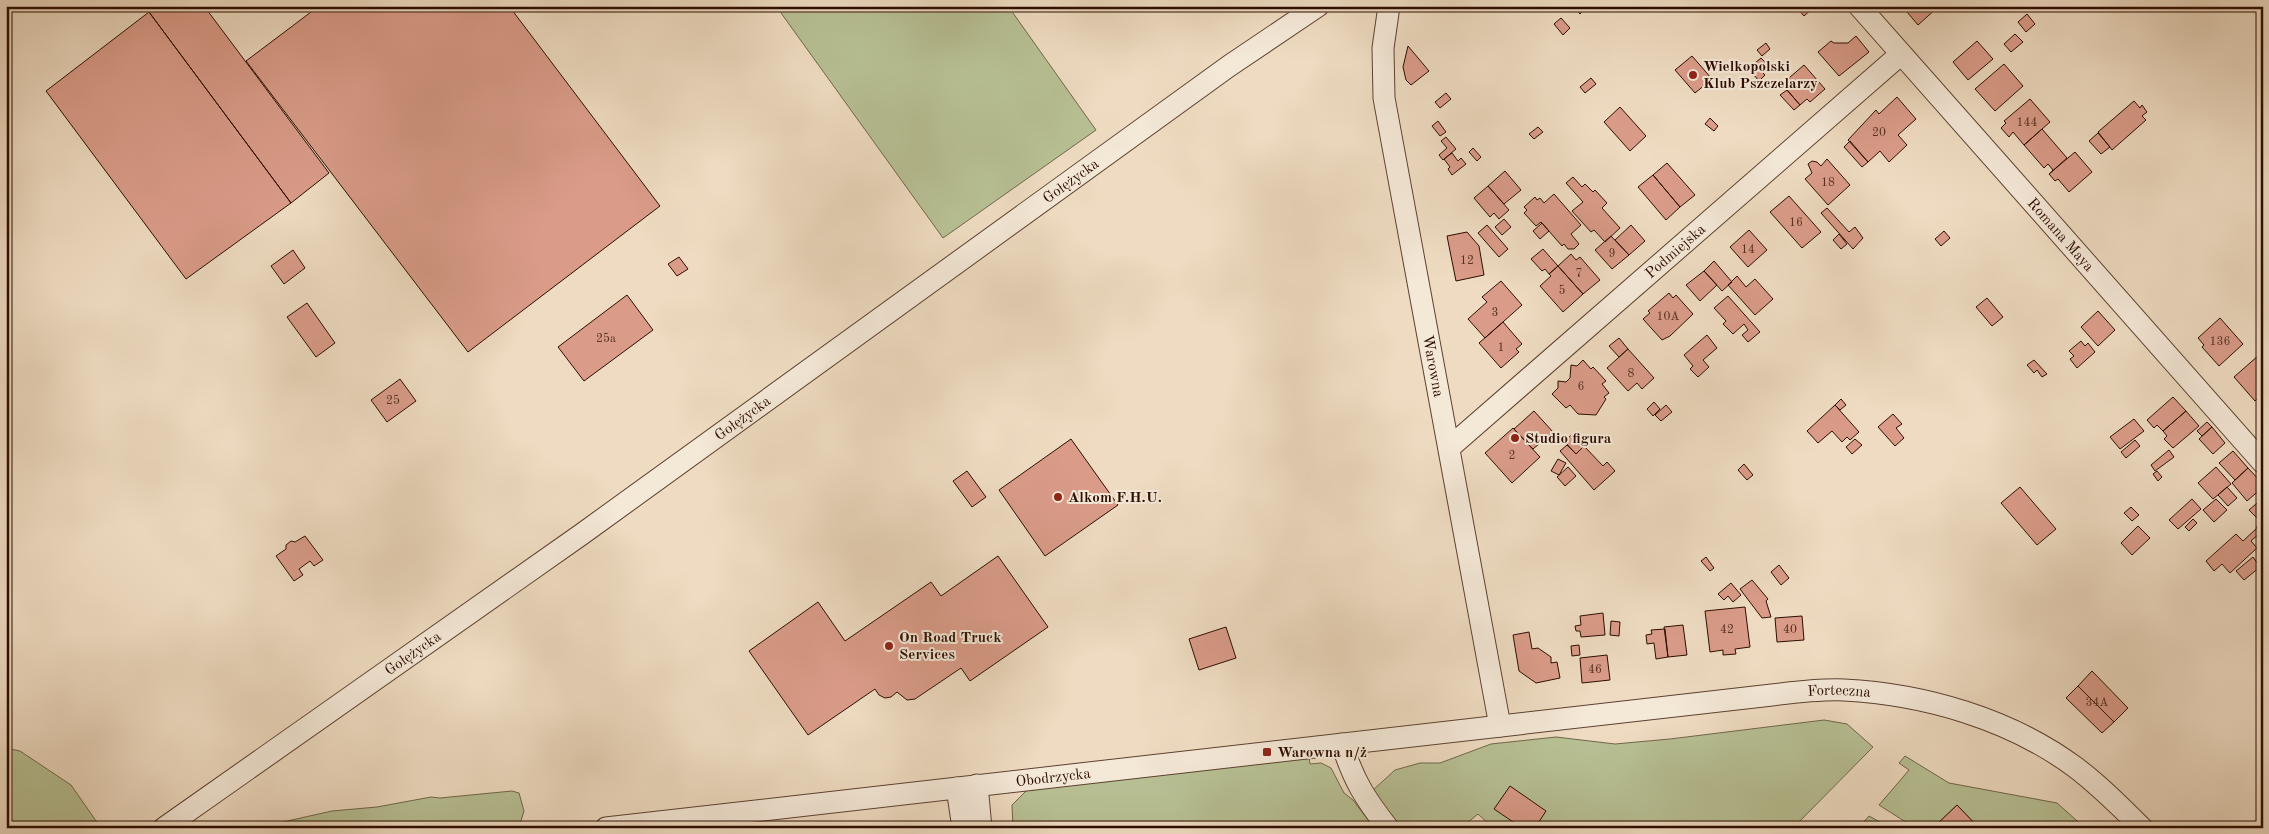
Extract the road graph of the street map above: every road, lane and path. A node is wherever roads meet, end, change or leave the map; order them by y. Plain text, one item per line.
1 (1318, 6) edge
2 (1389, 6) edge
3 (1860, 6) edge
4 (1901, 54) junction
5 (1449, 448) junction
6 (2263, 463) edge
7 (1500, 726) junction
8 (1342, 744) junction
9 (978, 785) junction
10 (956, 788) junction
11 (164, 828) edge
12 (606, 828) edge
13 (963, 828) edge
14 (981, 828) edge
15 (1388, 828) edge
16 (2142, 828) edge

1 - 11 street, Gołężycka
2 - 5 street, Warowna
3 - 4 street, Romana Maya
4 - 5 street, Podmiejska
4 - 6 street, Romana Maya
5 - 7 street, Warowna
7 - 8 street, Obodrzycka
7 - 16 street, Forteczna
8 - 9 street, Obodrzycka
8 - 15 street
9 - 10 street, Obodrzycka
9 - 14 street
10 - 12 street, Obodrzycka
10 - 13 street

